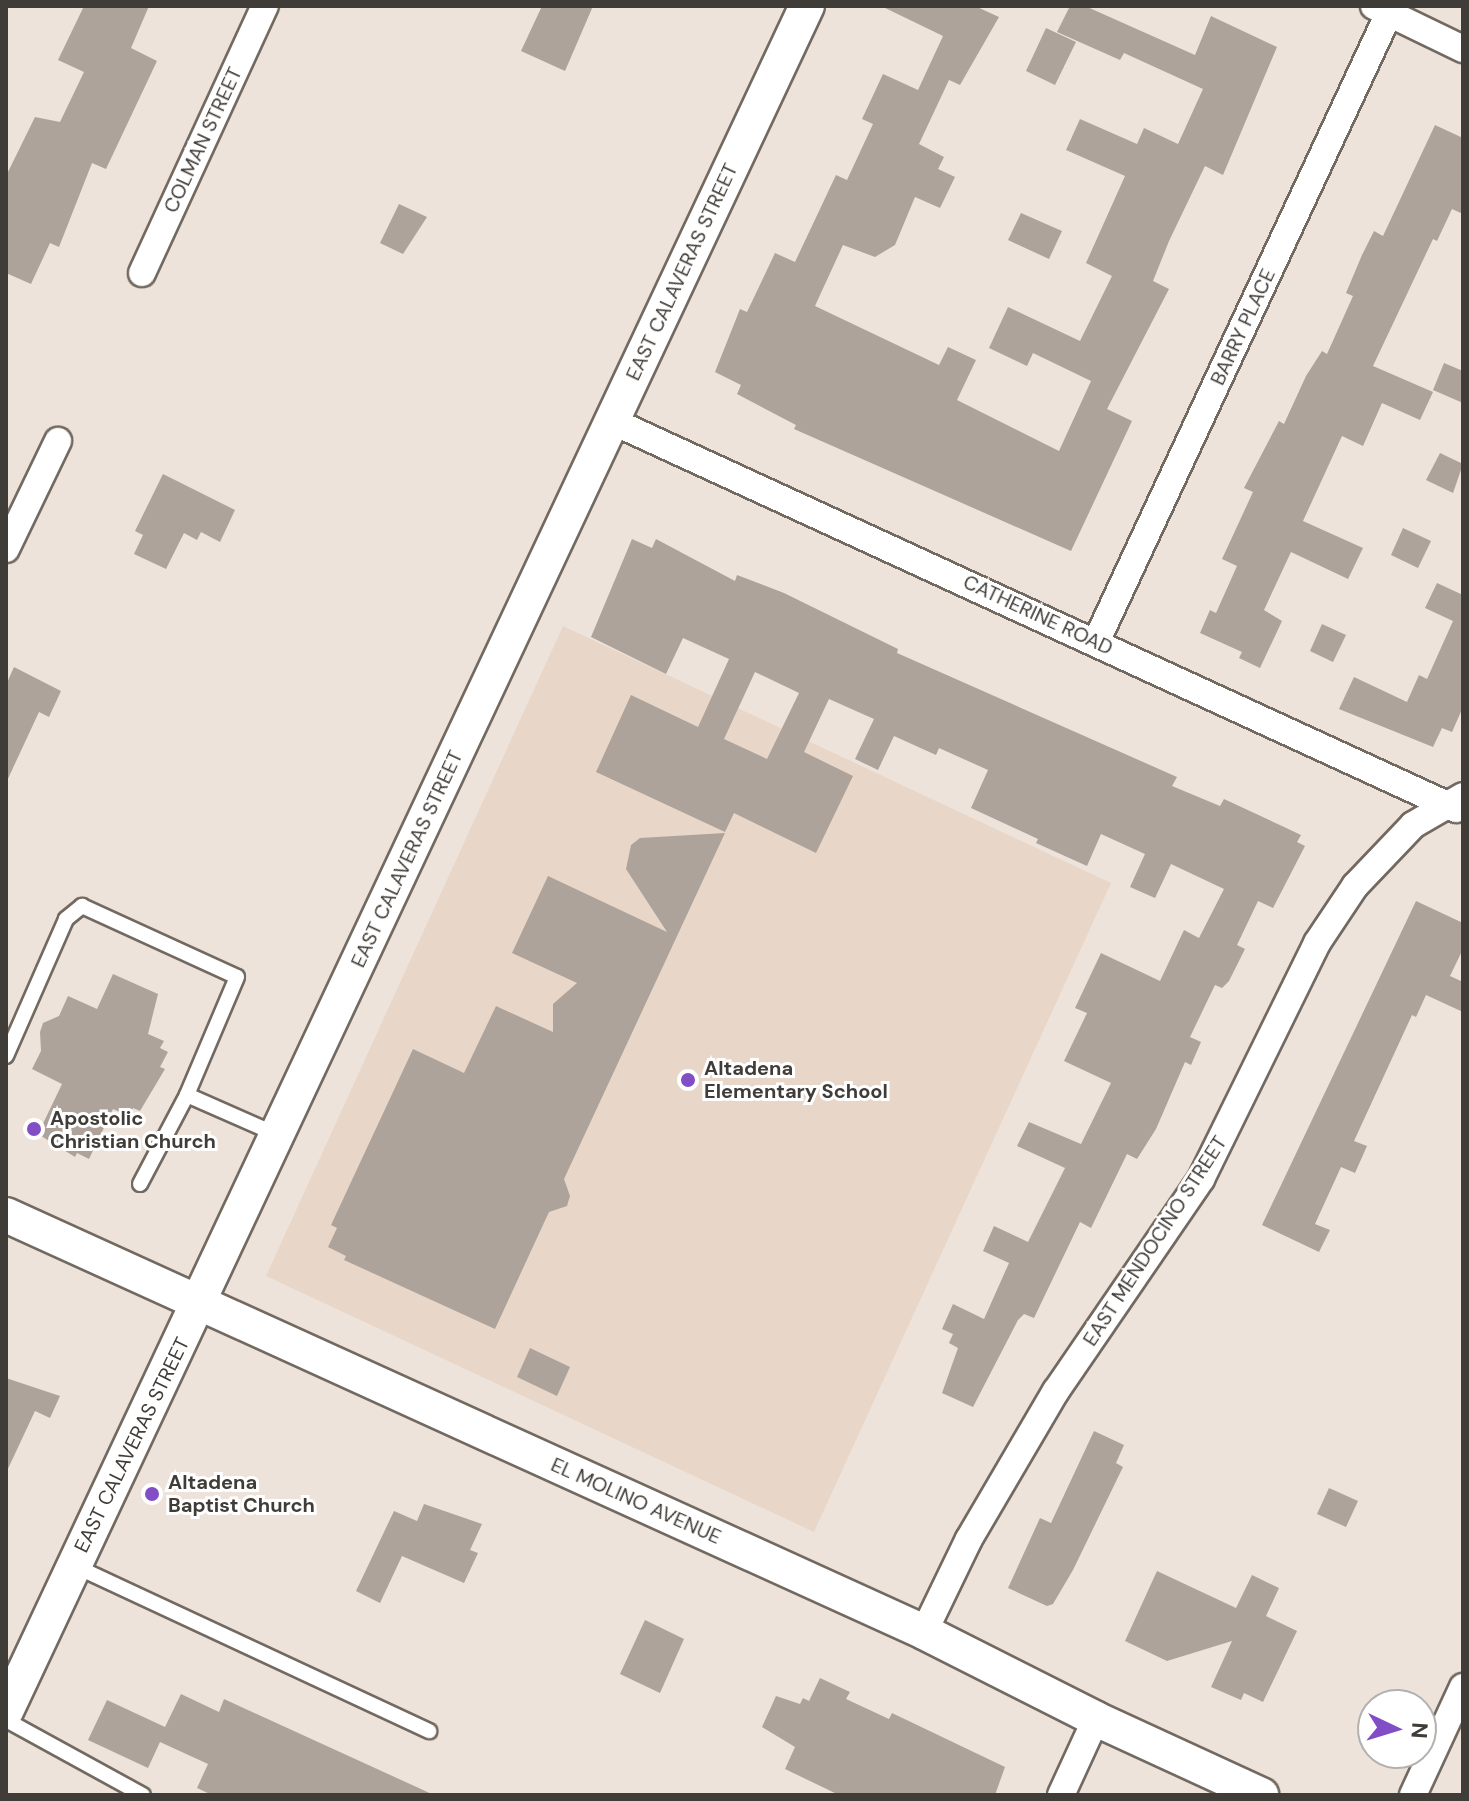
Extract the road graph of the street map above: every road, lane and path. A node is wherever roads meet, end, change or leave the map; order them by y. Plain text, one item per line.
1 (265, 6) edge
2 (807, 6) edge
3 (1382, 10) edge
4 (1463, 49) edge
5 (142, 273) dead end
6 (612, 421) junction
7 (58, 441) dead end
8 (6, 549) edge
9 (1096, 642) junction
10 (1457, 804) edge
11 (6, 1056) edge
12 (187, 1095) junction
13 (278, 1135) junction
14 (140, 1184) dead end
15 (6, 1215) edge
16 (200, 1302) junction
17 (75, 1565) junction
18 (924, 1632) junction
19 (1463, 1687) edge
20 (6, 1711) edge
21 (1096, 1719) junction
22 (6, 1720) edge
23 (429, 1731) dead end
24 (143, 1795) edge
25 (1061, 1795) edge
26 (1261, 1795) edge
27 (1413, 1795) edge

1 - 5 street, COLMAN STREET
2 - 6 street, EAST CALAVERAS STREET
3 - 4 street
3 - 9 street, BARRY PLACE
6 - 9 street, CATHERINE ROAD
6 - 13 street, EAST CALAVERAS STREET
7 - 8 street
9 - 10 street, CATHERINE ROAD
10 - 18 street, EAST MENDOCINO STREET
11 - 12 lane
12 - 13 lane
12 - 14 lane
13 - 16 street, EAST CALAVERAS STREET
15 - 16 street, EL MOLINO AVENUE
16 - 17 street, EAST CALAVERAS STREET
16 - 18 street, EL MOLINO AVENUE
17 - 20 street, EAST CALAVERAS STREET
17 - 23 lane
18 - 21 street, EL MOLINO AVENUE
19 - 27 street
21 - 25 street
21 - 26 street, EL MOLINO AVENUE
22 - 24 lane

